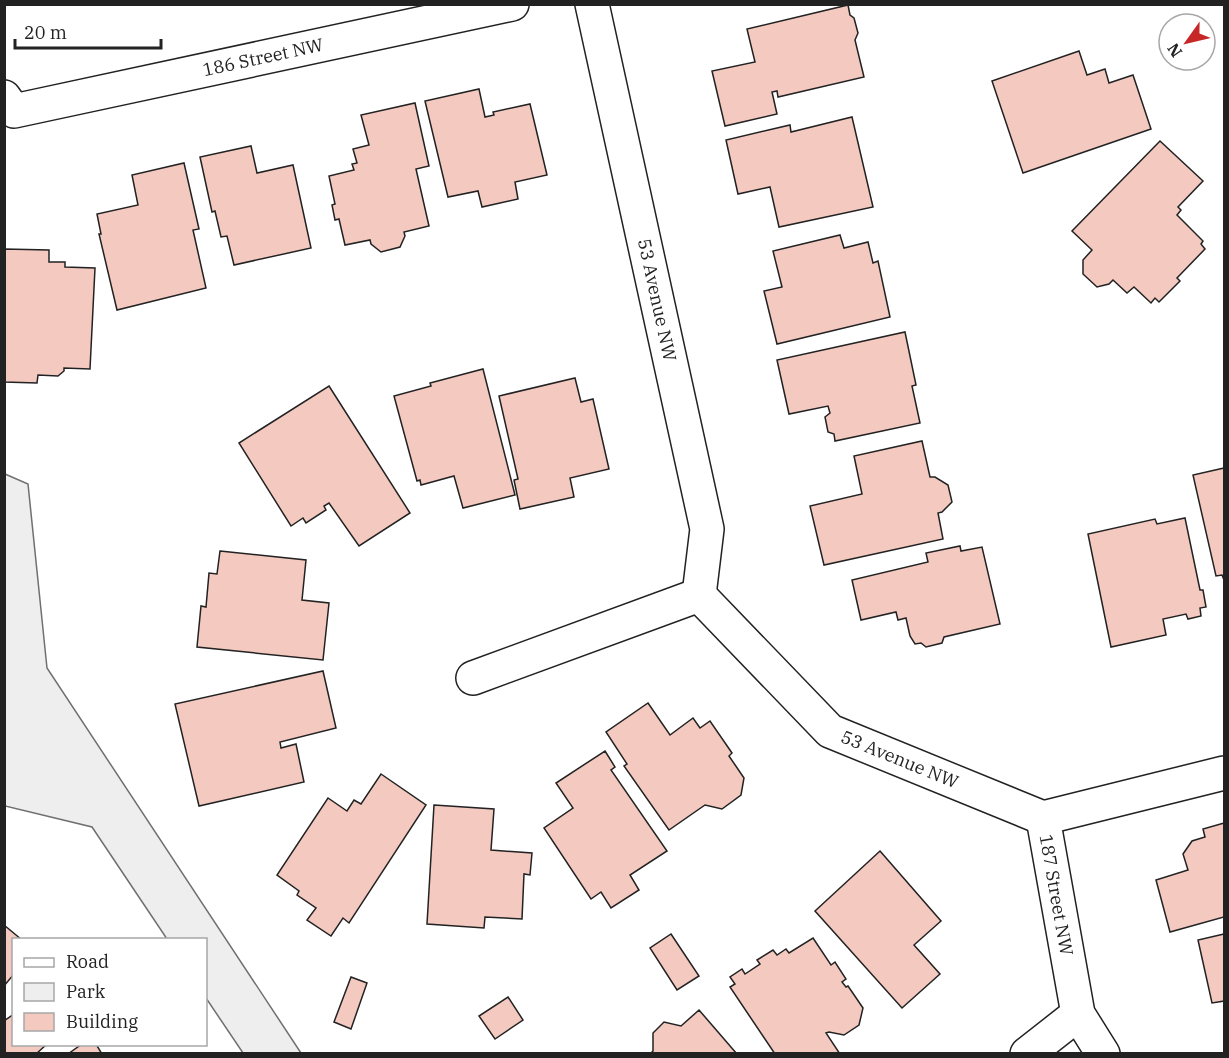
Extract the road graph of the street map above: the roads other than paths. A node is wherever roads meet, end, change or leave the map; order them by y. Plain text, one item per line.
1 (512, 4) edge
2 (592, 4) edge
3 (9, 104) edge
4 (699, 595) junction
5 (473, 678) dead end
6 (1224, 773) edge
7 (1042, 818) junction
8 (1078, 1014) junction
9 (1027, 1053) edge
10 (1103, 1053) edge

1 - 3 street, 186 Street NW
2 - 4 street, 53 Avenue NW
4 - 5 street
4 - 7 street, 53 Avenue NW
6 - 7 street, 187 Street NW
7 - 8 street, 187 Street NW
8 - 9 street
8 - 10 street, 187 Street NW

